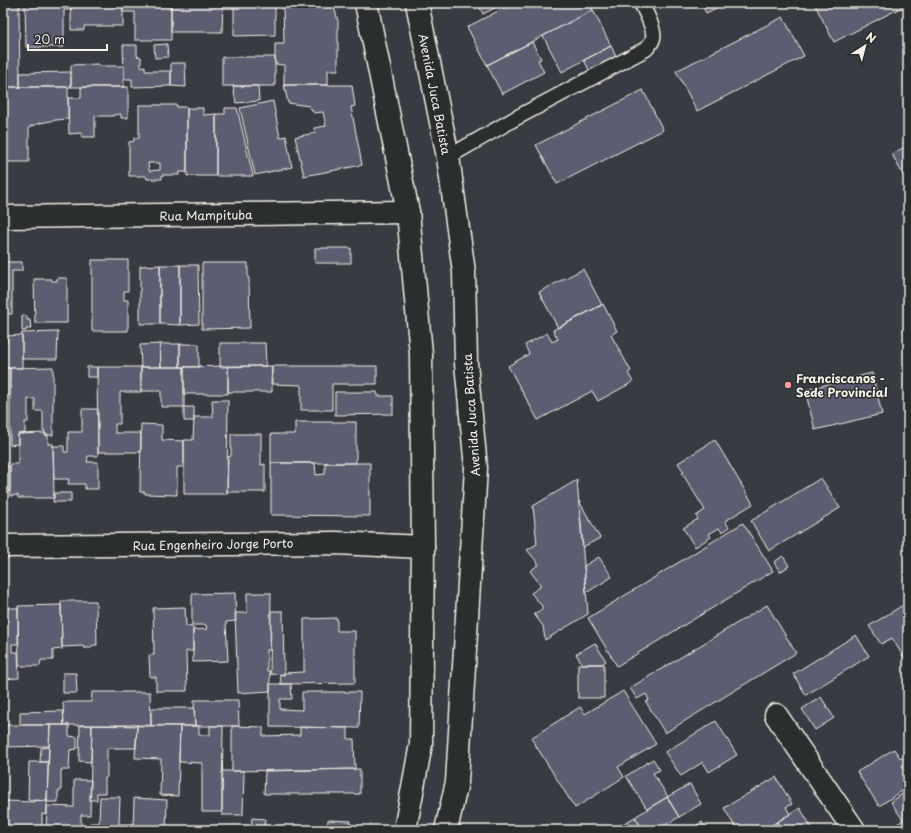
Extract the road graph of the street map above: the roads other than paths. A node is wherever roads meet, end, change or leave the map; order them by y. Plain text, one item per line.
1 (366, 3) edge
2 (417, 3) edge
3 (641, 3) edge
4 (448, 157) junction
5 (408, 212) junction
6 (3, 217) edge
7 (3, 546) edge
8 (423, 547) junction
9 (776, 716) dead end
10 (405, 830) edge
11 (446, 830) edge
12 (854, 830) edge

1 - 5 main road
2 - 4 main road, Avenida Juca Batista
3 - 4 lane
4 - 11 main road, Avenida Juca Batista
5 - 6 main road, Rua Mampituba
5 - 8 main road
7 - 8 main road, Rua Engenheiro Jorge Porto
8 - 10 main road
9 - 12 main road

